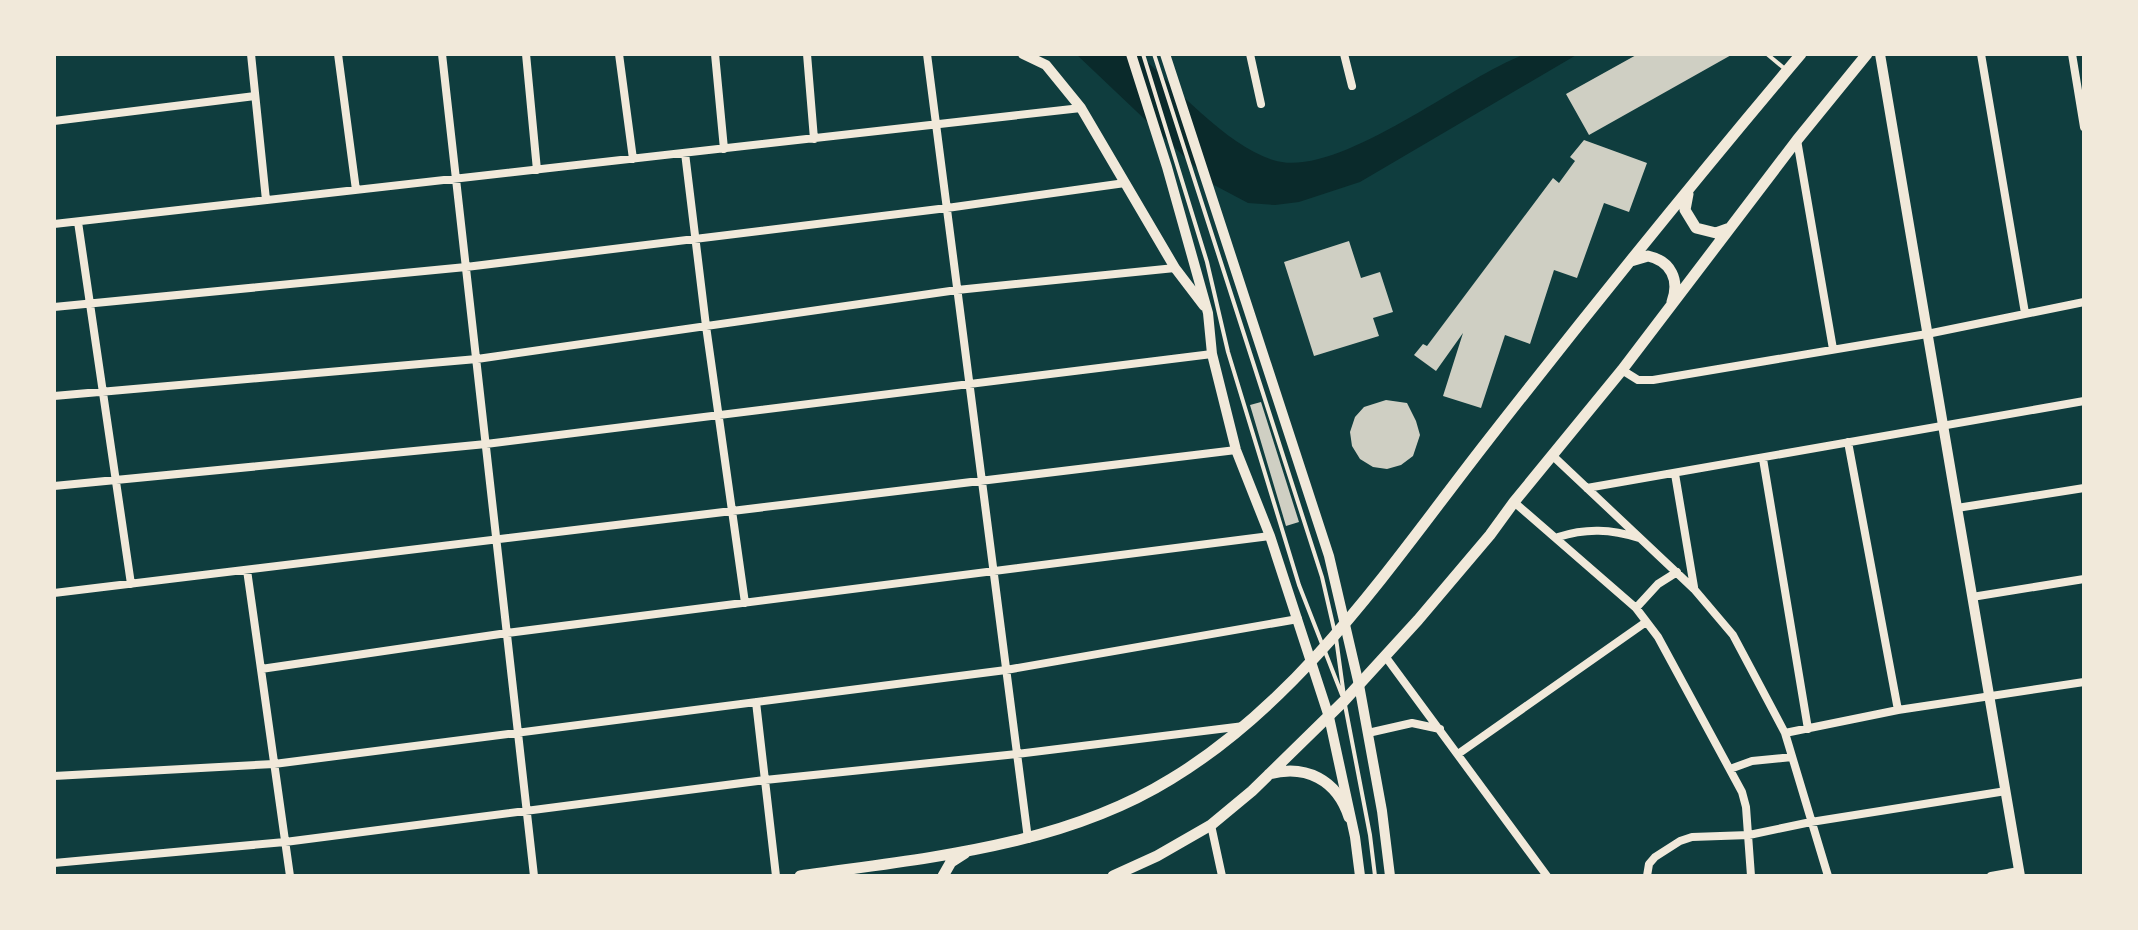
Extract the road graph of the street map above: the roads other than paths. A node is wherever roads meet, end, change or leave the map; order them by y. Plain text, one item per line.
1 (251, 54) edge
2 (338, 54) edge
3 (442, 54) edge
4 (526, 54) edge
5 (619, 54) edge
6 (715, 54) edge
7 (807, 54) edge
8 (927, 54) edge
9 (1023, 54) edge
10 (1131, 54) edge
11 (1143, 54) edge
12 (1154, 54) edge
13 (1165, 54) edge
14 (1250, 54) edge
15 (1344, 54) edge
16 (1767, 54) edge
17 (1801, 54) edge
18 (1867, 54) edge
19 (1880, 54) edge
20 (1981, 54) edge
21 (2072, 54) edge
22 (1787, 70) junction
23 (1352, 86) dead end
24 (255, 96) junction
25 (1261, 104) dead end
26 (1081, 108) junction
27 (54, 121) edge
28 (936, 125) junction
29 (2084, 127) edge
30 (814, 139) junction
31 (1797, 140) junction
32 (724, 149) junction
33 (685, 153) junction
34 (633, 159) junction
35 (537, 170) junction
36 (456, 179) junction
37 (1125, 183) junction
38 (1690, 189) junction
39 (356, 190) junction
40 (266, 200) junction
41 (947, 208) junction
42 (78, 222) junction
43 (54, 224) edge
44 (1730, 228) junction
45 (697, 238) junction
46 (1625, 265) junction
47 (466, 267) junction
48 (1175, 268) junction
49 (957, 290) junction
50 (90, 302) junction
51 (2084, 302) edge
52 (54, 307) edge
53 (1208, 313) junction
54 (1667, 313) junction
55 (2025, 313) junction
56 (706, 326) junction
57 (1927, 334) junction
58 (1833, 349) junction
59 (1212, 354) junction
60 (477, 359) junction
61 (1622, 370) junction
62 (969, 384) junction
63 (103, 391) junction
64 (54, 396) edge
65 (2084, 401) edge
66 (719, 415) junction
67 (1942, 425) junction
68 (1848, 442) junction
69 (486, 444) junction
70 (1236, 450) junction
71 (1553, 456) junction
72 (1763, 459) junction
73 (1675, 474) junction
74 (116, 478) junction
75 (982, 481) junction
76 (54, 486) edge
77 (1587, 488) junction
78 (2084, 488) edge
79 (1514, 502) junction
80 (1957, 508) junction
81 (731, 511) junction
82 (1270, 536) junction
83 (1558, 537) junction
84 (497, 539) junction
85 (1641, 539) junction
86 (247, 570) junction
87 (994, 572) junction
88 (1677, 572) junction
89 (2084, 579) edge
90 (131, 584) junction
91 (1694, 589) junction
92 (54, 593) edge
93 (1972, 597) junction
94 (745, 603) junction
95 (1636, 608) junction
96 (1298, 619) junction
97 (1646, 622) junction
98 (1346, 623) junction
99 (507, 633) junction
100 (1335, 634) junction
101 (1322, 648) junction
102 (1385, 656) junction
103 (1312, 659) junction
104 (261, 669) junction
105 (1006, 670) junction
106 (2084, 682) edge
107 (1359, 685) junction
108 (1991, 695) junction
109 (1344, 701) junction
110 (756, 702) junction
111 (1898, 710) junction
112 (1329, 717) junction
113 (1244, 726) junction
114 (1440, 729) junction
115 (1808, 729) junction
116 (518, 733) junction
117 (1368, 733) junction
118 (1785, 733) junction
119 (1017, 754) junction
120 (1458, 754) junction
121 (1792, 757) junction
122 (274, 764) junction
123 (1730, 769) junction
124 (1268, 774) junction
125 (54, 776) edge
126 (765, 780) junction
127 (2006, 791) junction
128 (527, 811) junction
129 (1349, 817) junction
130 (1811, 822) junction
131 (1211, 825) junction
132 (1749, 835) junction
133 (1028, 839) junction
134 (285, 842) junction
135 (972, 849) junction
136 (54, 863) edge
137 (880, 865) junction
138 (2019, 874) edge
139 (290, 876) edge
140 (534, 876) edge
141 (776, 876) edge
142 (800, 876) edge
143 (901, 876) edge
144 (943, 876) edge
145 (1113, 876) edge
146 (1222, 876) edge
147 (1360, 876) edge
148 (1375, 876) edge
149 (1390, 876) edge
150 (1547, 876) edge
151 (1647, 876) edge
152 (1751, 876) edge
153 (1828, 876) edge
154 (1991, 876) edge

1 - 24 street
2 - 39 street
3 - 36 street
4 - 35 street
5 - 34 street
6 - 32 street
7 - 30 street
8 - 28 street
9 - 26 street
10 - 53 street
11 - 101 lane
12 - 100 lane
13 - 98 street
14 - 25 street
15 - 23 street
16 - 22 lane
17 - 22 main road
18 - 31 main road
19 - 57 street
20 - 55 street
21 - 29 street
22 - 38 main road
24 - 27 street
24 - 40 street
26 - 28 street
26 - 37 street
28 - 30 street
28 - 41 street
30 - 32 street
31 - 44 main road
31 - 58 street
32 - 33 street
33 - 34 street
33 - 45 street
34 - 35 street
35 - 36 street
36 - 39 street
36 - 47 street
37 - 41 street
37 - 48 street
38 - 44 main road
38 - 46 main road
39 - 40 street
40 - 42 street
41 - 45 street
41 - 49 street
42 - 43 street
42 - 50 street
44 - 54 main road
45 - 47 street
45 - 56 street
46 - 54 main road
46 - 98 main road
47 - 50 street
47 - 60 street
48 - 49 street
48 - 53 street
49 - 56 street
49 - 62 street
50 - 52 street
50 - 63 street
51 - 55 street
53 - 59 street
54 - 61 main road
55 - 57 street
56 - 60 street
56 - 66 street
57 - 58 street
57 - 67 street
58 - 61 street
59 - 62 street
59 - 70 street
60 - 63 street
60 - 69 street
61 - 71 main road
62 - 66 street
62 - 75 street
63 - 64 street
63 - 74 street
65 - 67 street
66 - 69 street
66 - 81 street
67 - 68 street
67 - 80 street
68 - 72 street
68 - 111 street
69 - 74 street
69 - 84 street
70 - 75 street
70 - 82 street
71 - 77 street
71 - 79 main road
72 - 73 street
72 - 115 street
73 - 77 street
73 - 91 street
74 - 76 street
74 - 90 street
75 - 81 street
75 - 87 street
77 - 85 street
78 - 80 street
79 - 83 street
79 - 102 main road
80 - 93 street
81 - 84 street
81 - 94 street
82 - 87 street
82 - 96 street
83 - 85 street
83 - 95 street
84 - 86 street
84 - 99 street
85 - 88 street
86 - 90 street
86 - 104 street
87 - 94 street
87 - 105 street
88 - 91 street
88 - 95 street
89 - 93 street
90 - 92 street
91 - 118 street
93 - 108 street
94 - 99 street
95 - 97 street
96 - 103 street
96 - 105 street
97 - 120 street
97 - 123 street
98 - 100 main road
98 - 107 street
99 - 104 street
99 - 116 street
100 - 101 main road
100 - 109 lane
101 - 103 main road
101 - 109 lane
102 - 107 main road
102 - 114 street
103 - 112 street
103 - 113 main road
104 - 122 street
105 - 110 street
105 - 119 street
106 - 108 street
107 - 109 main road
107 - 117 street
108 - 111 street
108 - 127 street
109 - 112 main road
109 - 148 lane
110 - 116 street
110 - 126 street
111 - 115 street
112 - 124 main road
112 - 129 street
113 - 119 street
113 - 133 main road
114 - 117 street
114 - 120 street
115 - 118 street
116 - 122 street
116 - 128 street
117 - 149 street
118 - 121 street
119 - 126 street
119 - 133 street
120 - 150 street
121 - 123 street
121 - 130 street
122 - 125 street
122 - 134 street
123 - 132 street
124 - 129 main road
124 - 131 main road
126 - 128 street
126 - 141 street
127 - 130 street
127 - 138 street
128 - 134 street
128 - 140 street
129 - 147 street
130 - 132 street
130 - 153 street
131 - 145 main road
131 - 146 street
132 - 151 street
132 - 152 street
133 - 135 main road
134 - 136 street
134 - 139 street
135 - 137 main road
135 - 144 main road
137 - 142 main road
137 - 143 main road
138 - 154 street

